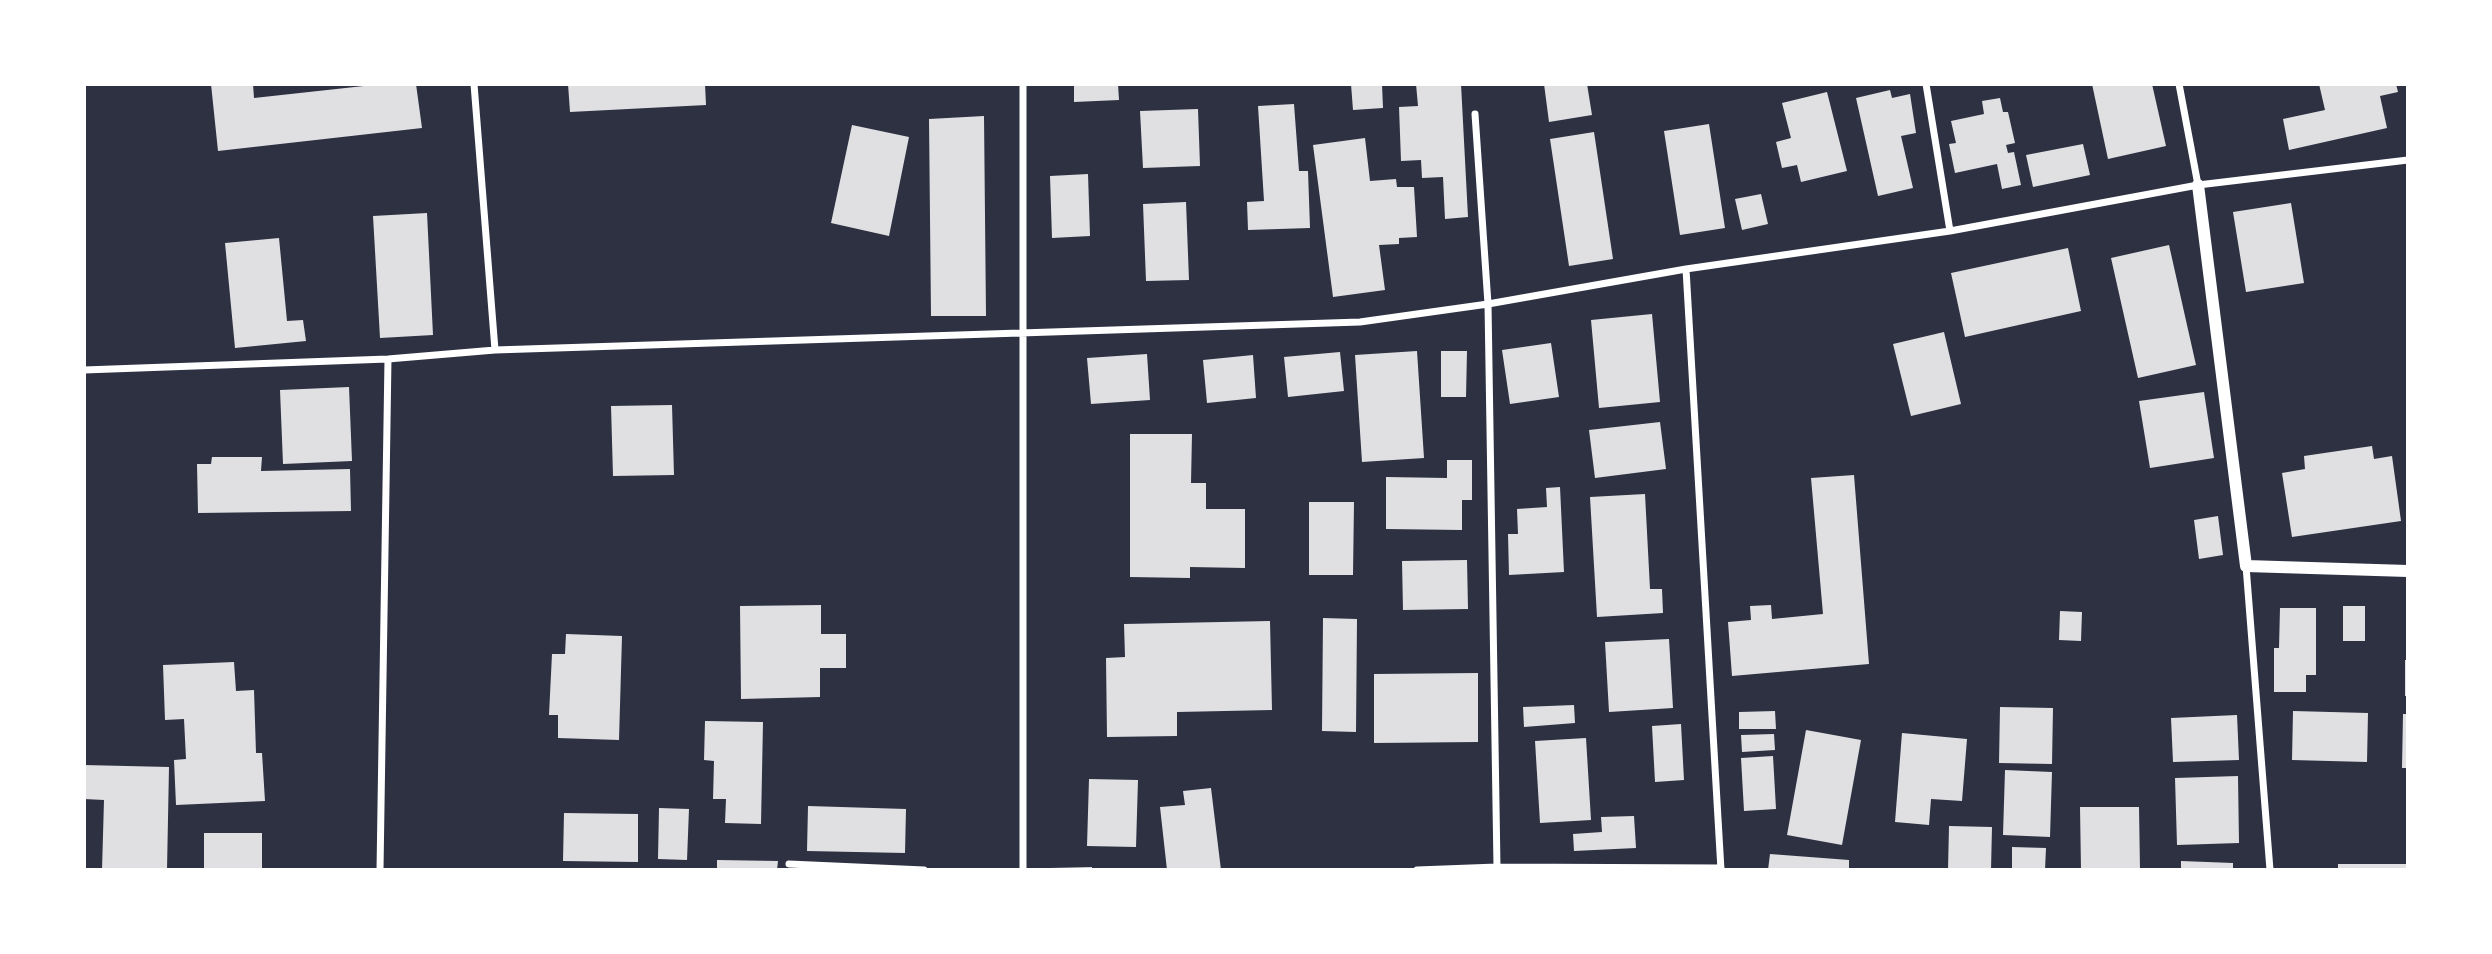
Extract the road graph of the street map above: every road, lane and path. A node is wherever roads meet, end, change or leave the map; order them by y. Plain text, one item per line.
1 (474, 84) edge
2 (1023, 84) edge
3 (1926, 84) edge
4 (2179, 84) edge
5 (1475, 114) dead end
6 (2408, 160) edge
7 (2198, 185) junction
8 (1950, 231) junction
9 (1686, 270) junction
10 (1488, 304) junction
11 (1023, 333) junction
12 (495, 350) junction
13 (388, 359) junction
14 (84, 370) edge
15 (2246, 566) junction
16 (2408, 571) edge
17 (789, 864) dead end
18 (1497, 867) junction
19 (1721, 869) edge
20 (380, 870) edge
21 (924, 870) edge
22 (1023, 870) edge
23 (1417, 870) edge
24 (2270, 870) edge

1 - 12 street
2 - 11 street
3 - 8 street
4 - 7 street
5 - 10 street
6 - 7 street
7 - 8 street
7 - 15 street
8 - 9 street
9 - 10 street
9 - 19 street
10 - 11 street
10 - 18 street
11 - 12 street
11 - 22 street
12 - 13 street
13 - 14 street
13 - 20 street
15 - 16 street
15 - 24 street
17 - 21 street
18 - 19 street
18 - 23 street

